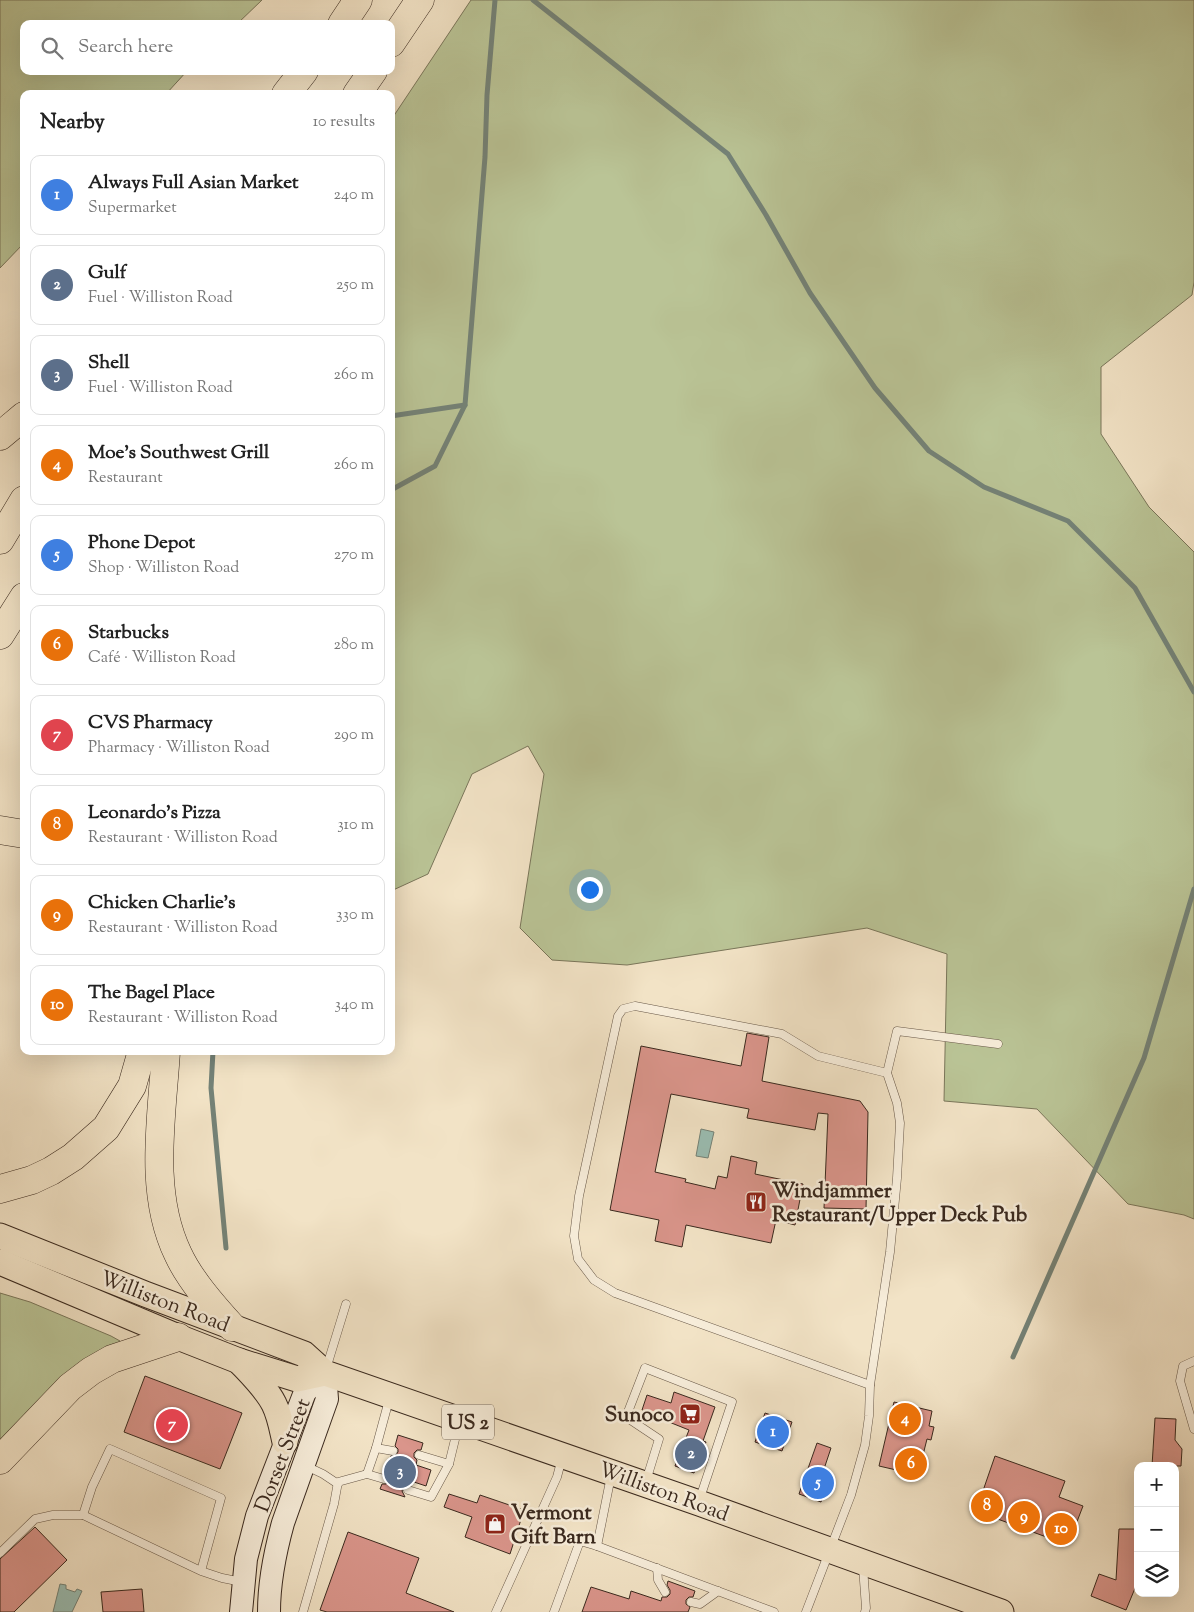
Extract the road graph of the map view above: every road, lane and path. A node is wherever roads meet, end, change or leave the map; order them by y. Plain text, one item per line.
1 (358, 0) edge
2 (420, 0) edge
3 (344, 20) edge
4 (395, 37) edge
5 (301, 75) edge
6 (307, 75) edge
7 (370, 75) edge
8 (289, 90) edge
9 (298, 90) edge
10 (360, 90) edge
11 (20, 419) edge
12 (0, 436) edge
13 (20, 507) edge
14 (0, 540) edge
15 (20, 603) edge
16 (0, 635) edge
17 (0, 830) edge
18 (20, 833) edge
19 (998, 1044) dead end
20 (141, 1055) edge
21 (166, 1055) edge
22 (888, 1073) junction
23 (0, 1189) edge
24 (0, 1236) edge
25 (0, 1262) edge
26 (346, 1304) dead end
27 (232, 1327) junction
28 (178, 1337) junction
29 (240, 1360) junction
30 (1194, 1361) edge
31 (325, 1372) junction
32 (870, 1385) junction
33 (390, 1395) junction
34 (460, 1419) junction
35 (1194, 1429) edge
36 (285, 1442) junction
37 (376, 1448) junction
38 (393, 1452) dead end
39 (419, 1455) dead end
40 (563, 1455) junction
41 (0, 1460) edge
42 (448, 1464) junction
43 (304, 1465) junction
44 (612, 1472) junction
45 (367, 1474) junction
46 (384, 1478) dead end
47 (338, 1484) junction
48 (645, 1484) junction
49 (408, 1490) dead end
50 (699, 1503) junction
51 (83, 1514) junction
52 (597, 1546) junction
53 (829, 1550) junction
54 (0, 1552) edge
55 (862, 1562) junction
56 (657, 1568) junction
57 (201, 1571) junction
58 (242, 1582) junction
59 (718, 1591) junction
60 (664, 1592) dead end
61 (691, 1602) dead end
62 (241, 1612) edge
63 (269, 1612) edge
64 (303, 1612) edge
65 (496, 1612) edge
66 (554, 1612) edge
67 (774, 1612) edge
68 (806, 1612) edge
69 (864, 1612) edge
70 (1001, 1612) edge

1 - 3 highway
2 - 4 highway
5 - 8 highway
6 - 9 highway
7 - 10 highway
11 - 12 highway
13 - 14 highway
15 - 16 highway
17 - 18 highway
19 - 22 lane
20 - 23 highway
21 - 27 highway
22 - 32 lane
22 - 32 lane
24 - 27 main road, Williston Road / US 2
25 - 28 main road, Williston Road
26 - 31 lane
27 - 31 main road, Williston Road / US 2
28 - 29 main road, Williston Road
28 - 41 highway
29 - 31 main road, Williston Road
29 - 36 main road
30 - 35 lane
31 - 33 main road, Williston Road / US 2
31 - 36 main road, Dorset Street
31 - 43 main road, Dorset Street
32 - 53 lane
33 - 34 main road, Williston Road / US 2
33 - 37 lane
34 - 40 main road, Williston Road / US 2
34 - 42 lane
36 - 58 main road, Dorset Street
37 - 38 lane
37 - 45 lane
39 - 42 lane
40 - 44 main road, Williston Road / US 2
40 - 65 lane
42 - 49 lane
43 - 47 lane
43 - 63 main road, Dorset Street
44 - 48 main road, Williston Road / US 2
44 - 52 lane
45 - 46 lane
45 - 47 lane
47 - 64 lane
48 - 50 main road, Williston Road / US 2
48 - 50 lane
50 - 53 main road, Williston Road / US 2
51 - 54 lane
51 - 57 lane
51 - 57 lane
52 - 56 lane
52 - 66 lane
53 - 55 main road, Williston Road / US 2
53 - 68 lane
55 - 69 lane
55 - 70 main road, Williston Road / US 2
56 - 59 lane
56 - 60 lane
57 - 58 lane
58 - 62 main road, Dorset Street
59 - 61 lane
59 - 67 lane

